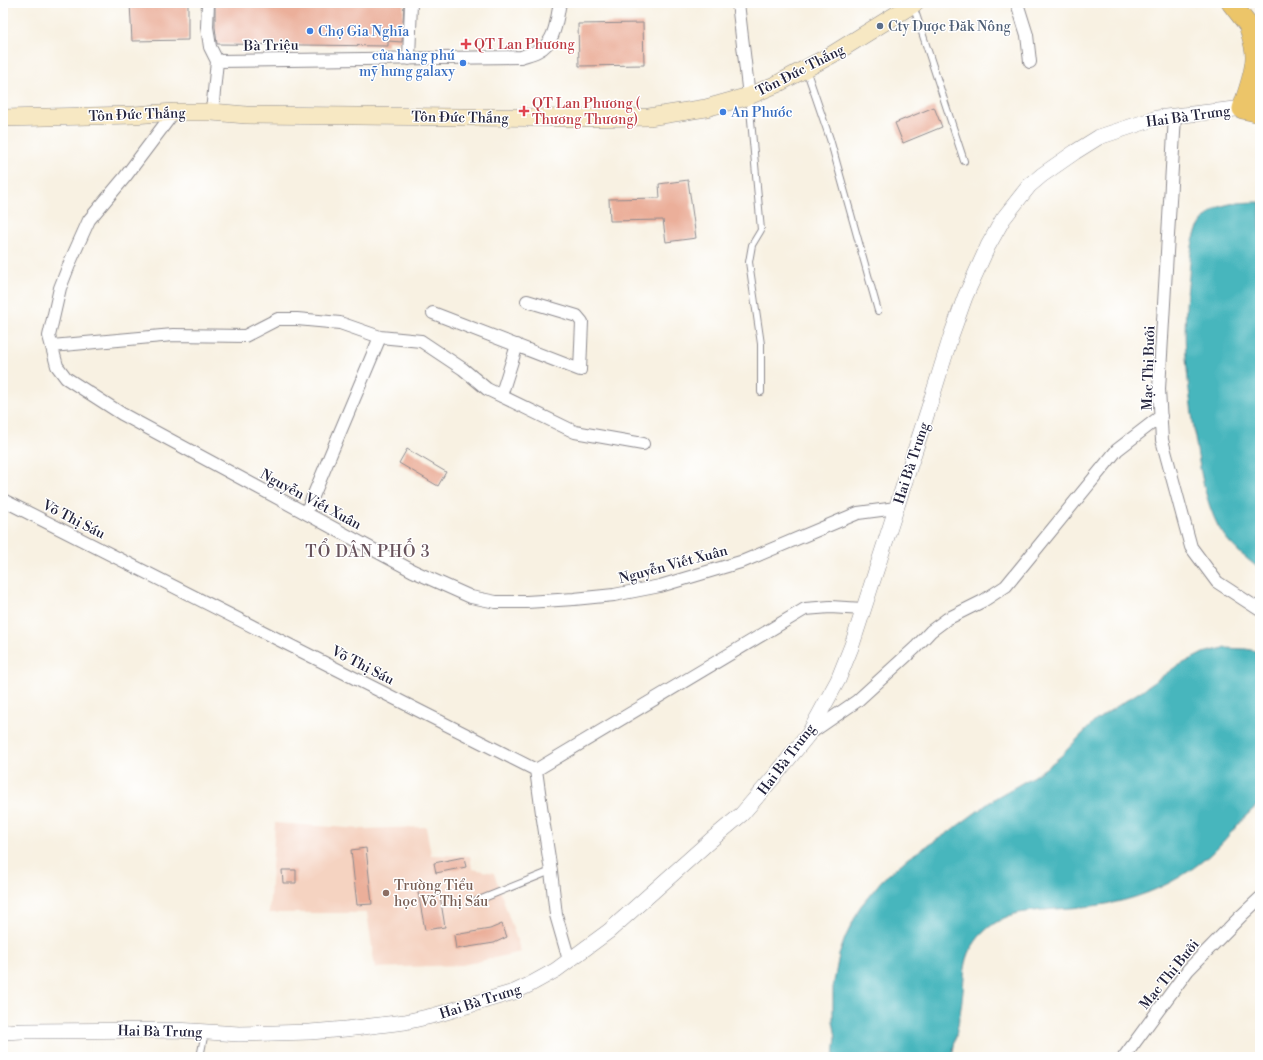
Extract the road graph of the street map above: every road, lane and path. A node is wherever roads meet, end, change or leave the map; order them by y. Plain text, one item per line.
1 (208, 3) edge
2 (411, 3) edge
3 (560, 3) edge
4 (738, 3) edge
5 (1017, 3) edge
6 (1231, 3) edge
7 (914, 4) edge
8 (1248, 25) junction
9 (1260, 41) edge
10 (409, 59) junction
11 (217, 61) junction
12 (1030, 62) dead end
13 (806, 69) junction
14 (748, 96) junction
15 (1260, 106) edge
16 (1242, 108) junction
17 (174, 112) junction
18 (212, 112) junction
19 (1260, 113) edge
20 (1175, 116) junction
21 (3, 118) edge
22 (964, 161) dead end
23 (527, 301) dead end
24 (878, 310) dead end
25 (433, 313) dead end
26 (380, 337) junction
27 (517, 345) junction
28 (52, 346) junction
29 (761, 392) dead end
30 (501, 396) junction
31 (1161, 416) junction
32 (643, 444) dead end
33 (3, 500) edge
34 (896, 508) junction
35 (306, 513) junction
36 (863, 609) junction
37 (1260, 610) edge
38 (808, 735) junction
39 (536, 770) junction
40 (551, 871) junction
41 (1260, 898) edge
42 (474, 902) dead end
43 (569, 960) junction
44 (3, 1032) edge
45 (205, 1032) junction
46 (200, 1057) edge
47 (1124, 1057) edge

1 - 11 street
2 - 10 street
3 - 10 street, Bà Triệu
4 - 14 street
5 - 12 street
6 - 8 main road
7 - 13 main road, Tôn Đức Thắng
7 - 22 lane
8 - 9 main road
8 - 16 main road
10 - 11 street, Bà Triệu
11 - 18 street
13 - 14 main road, Tôn Đức Thắng
13 - 24 lane
14 - 18 main road, Tôn Đức Thắng
14 - 29 lane
15 - 16 street, Hai Bà Trưng
16 - 19 main road
16 - 20 street, Hai Bà Trưng
17 - 18 main road, Tôn Đức Thắng
17 - 21 main road, Tôn Đức Thắng
17 - 28 street, Nguyễn Viết Xuân
20 - 31 street, Mạc Thị Bưởi
20 - 34 street, Hai Bà Trưng
23 - 27 street
25 - 27 street
26 - 28 street
26 - 30 street
26 - 35 street
27 - 30 street
28 - 35 street, Nguyễn Viết Xuân
30 - 32 street
31 - 37 street, Mạc Thị Bưởi
31 - 38 street
33 - 39 street, Võ Thị Sáu
34 - 35 street, Nguyễn Viết Xuân
34 - 36 street, Hai Bà Trưng
36 - 38 street, Hai Bà Trưng
36 - 39 street
38 - 43 street, Hai Bà Trưng
39 - 40 street
40 - 42 lane
40 - 43 street
41 - 47 street, Mạc Thị Bưởi
43 - 45 street, Hai Bà Trưng
44 - 45 street, Hai Bà Trưng
45 - 46 lane

